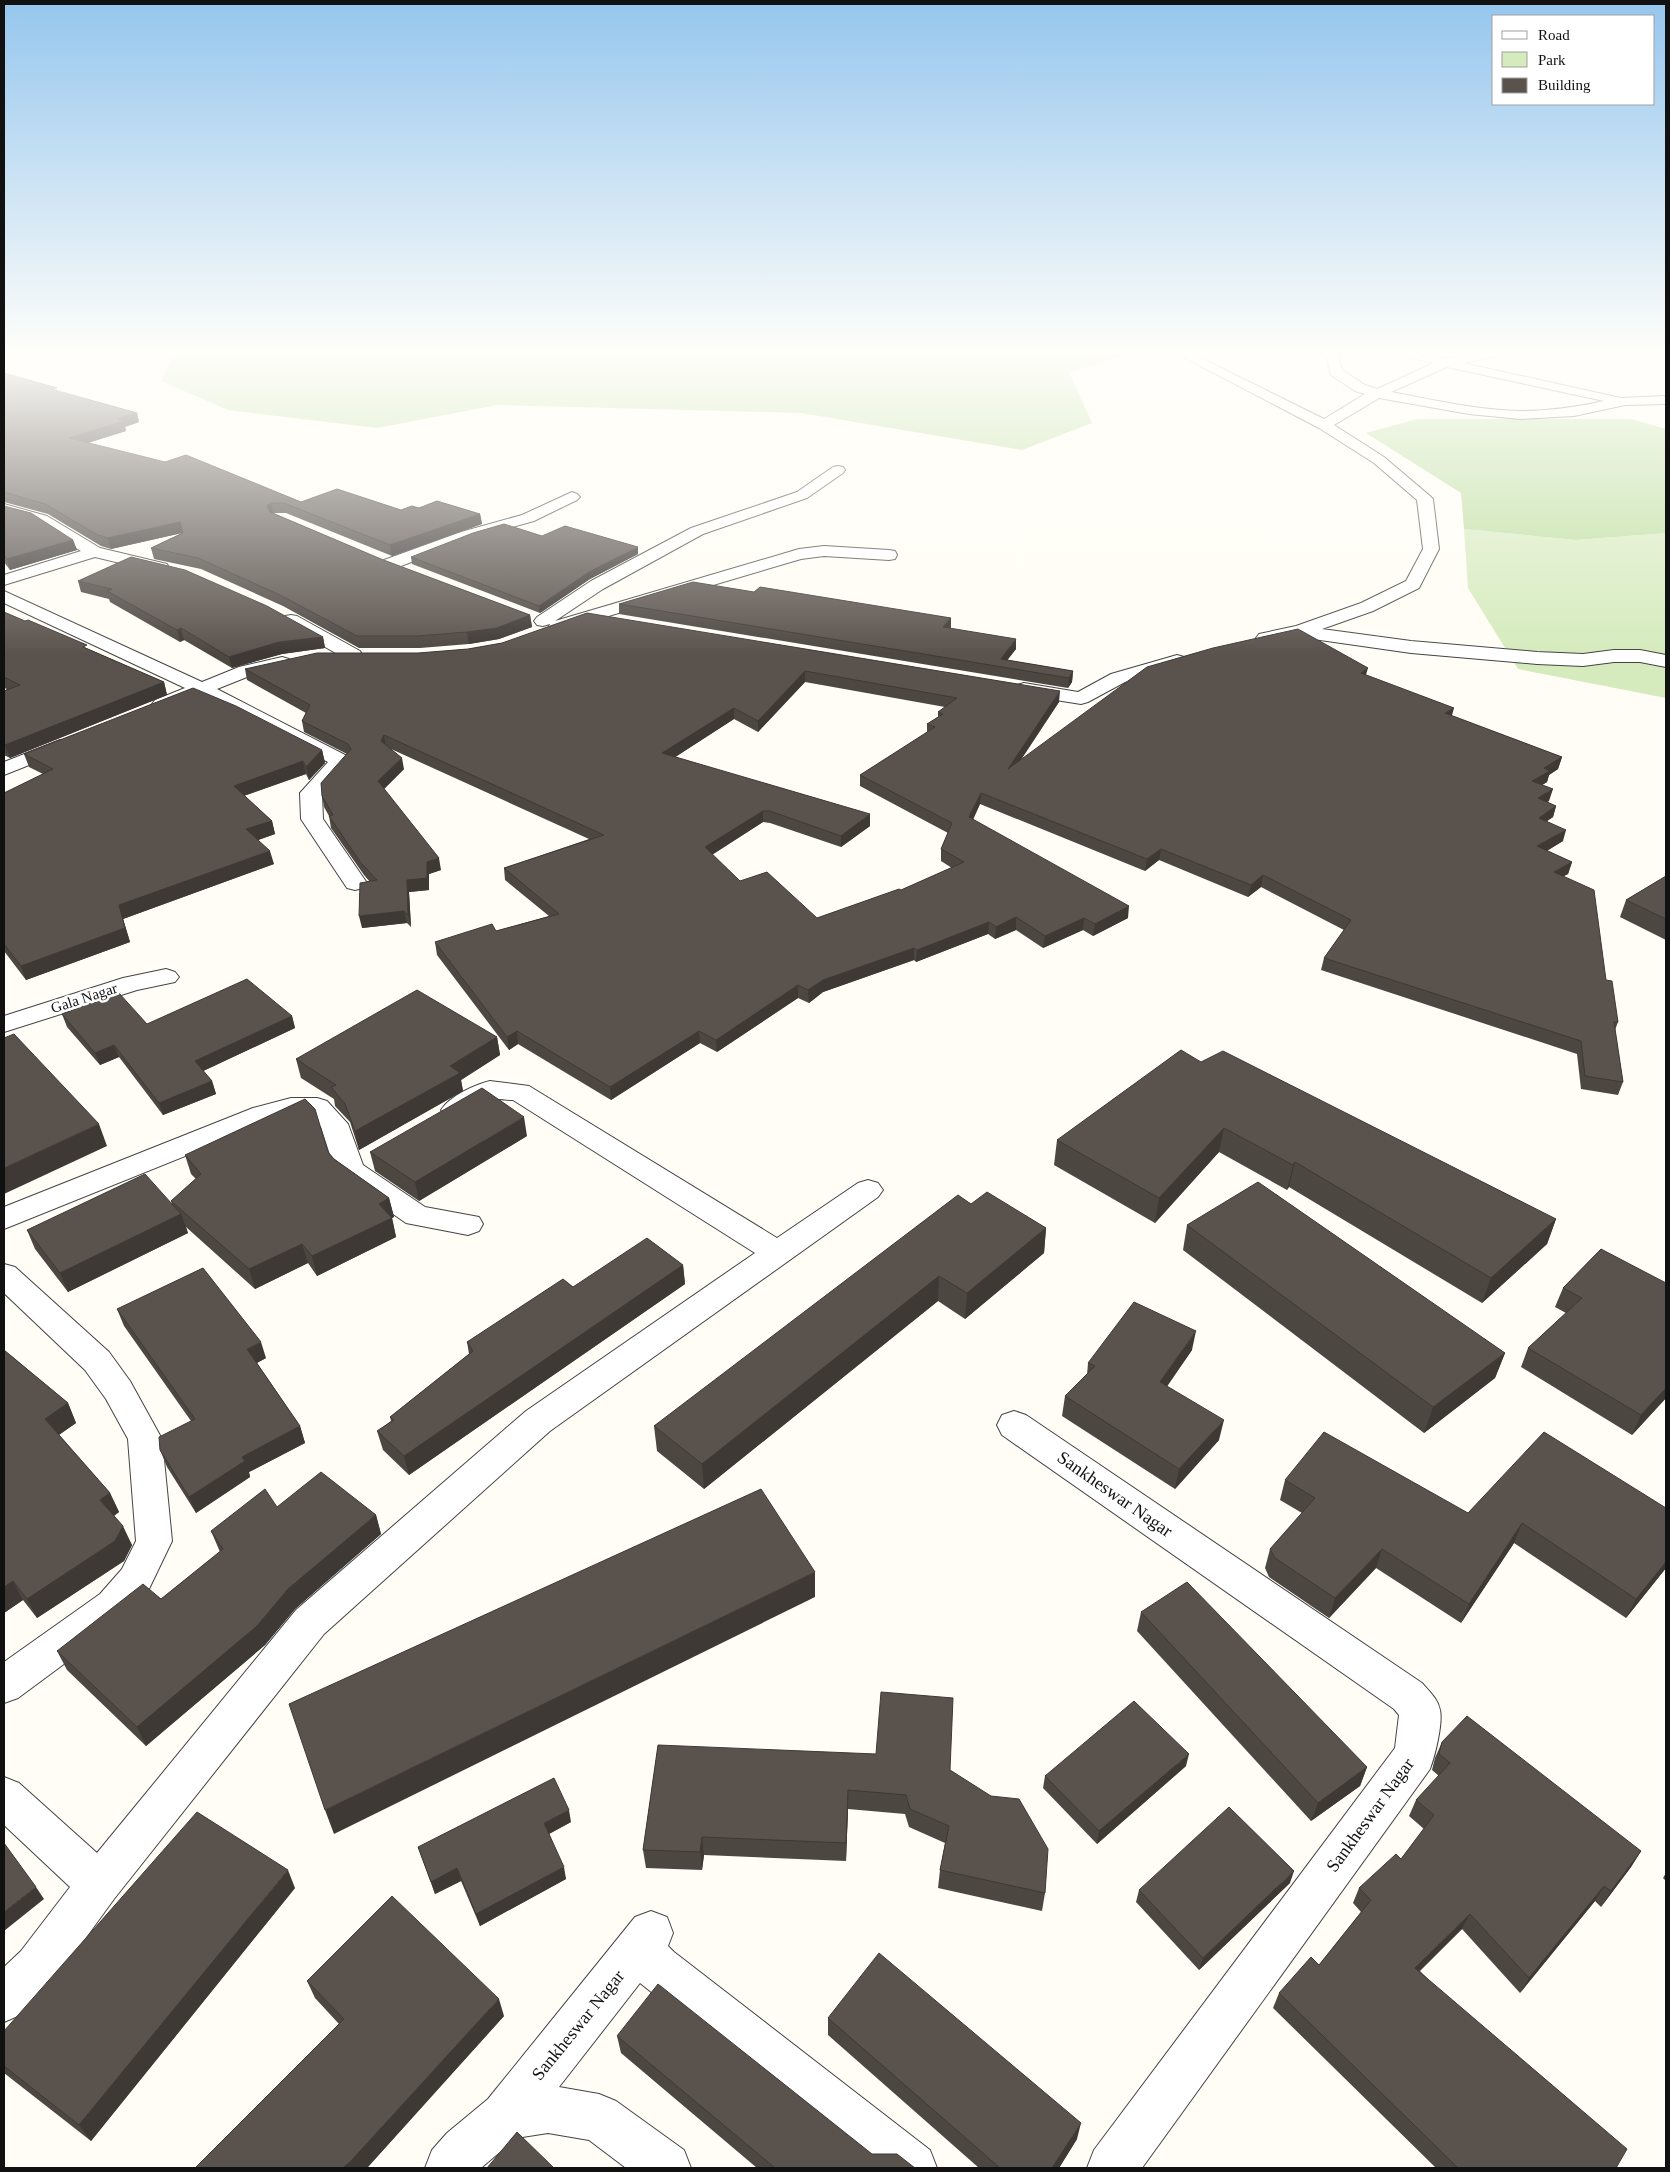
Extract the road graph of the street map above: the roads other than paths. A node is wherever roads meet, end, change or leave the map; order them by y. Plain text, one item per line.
1 (1365, 451) edge
2 (838, 470) dead end
3 (572, 497) dead end
4 (4, 509) edge
5 (94, 552) junction
6 (889, 555) dead end
7 (371, 556) edge
8 (390, 564) junction
9 (176, 571) edge
10 (417, 574) edge
11 (4, 582) edge
12 (4, 596) edge
13 (276, 612) edge
14 (523, 615) edge
15 (588, 616) junction
16 (628, 622) edge
17 (548, 624) junction
18 (1300, 631) junction
19 (528, 636) edge
20 (1243, 643) edge
21 (1197, 654) edge
22 (353, 655) junction
23 (372, 655) edge
24 (319, 656) edge
25 (300, 659) edge
26 (1666, 661) edge
27 (210, 685) junction
28 (1002, 685) edge
29 (147, 710) edge
30 (75, 740) edge
31 (4, 769) edge
32 (355, 883) dead end
33 (166, 977) dead end
34 (4, 1024) edge
35 (435, 1122) edge
36 (375, 1156) edge
37 (350, 1170) junction
38 (868, 1190) dead end
39 (4, 1218) edge
40 (468, 1224) dead end
41 (778, 1253) junction
42 (4, 1275) edge
43 (1014, 1425) dead end
44 (4, 1685) edge
45 (4, 1797) edge
46 (100, 1884) junction
47 (4, 1999) edge
48 (505, 2116) junction
49 (450, 2168) edge
50 (666, 2168) edge
51 (912, 2168) edge
52 (1112, 2168) edge

1 - 18 street
2 - 17 street
3 - 8 street
4 - 5 street
5 - 9 street
5 - 11 street
6 - 15 street
7 - 8 street
8 - 10 street
11 - 27 street
12 - 27 street
13 - 22 street
14 - 17 street
15 - 16 street
15 - 17 street
17 - 19 street
18 - 20 street
18 - 26 street
21 - 28 street
22 - 23 street
22 - 24 street
25 - 27 street
27 - 29 street
27 - 32 street
30 - 31 street
33 - 34 street, Gala Nagar
35 - 41 street
36 - 37 street
37 - 39 street
37 - 40 street
38 - 41 street
41 - 46 street
42 - 44 street
43 - 52 street, Sankheswar Nagar
45 - 46 street
46 - 47 street
48 - 49 street, Sankheswar Nagar
48 - 50 street
48 - 51 street, Sankheswar Nagar

